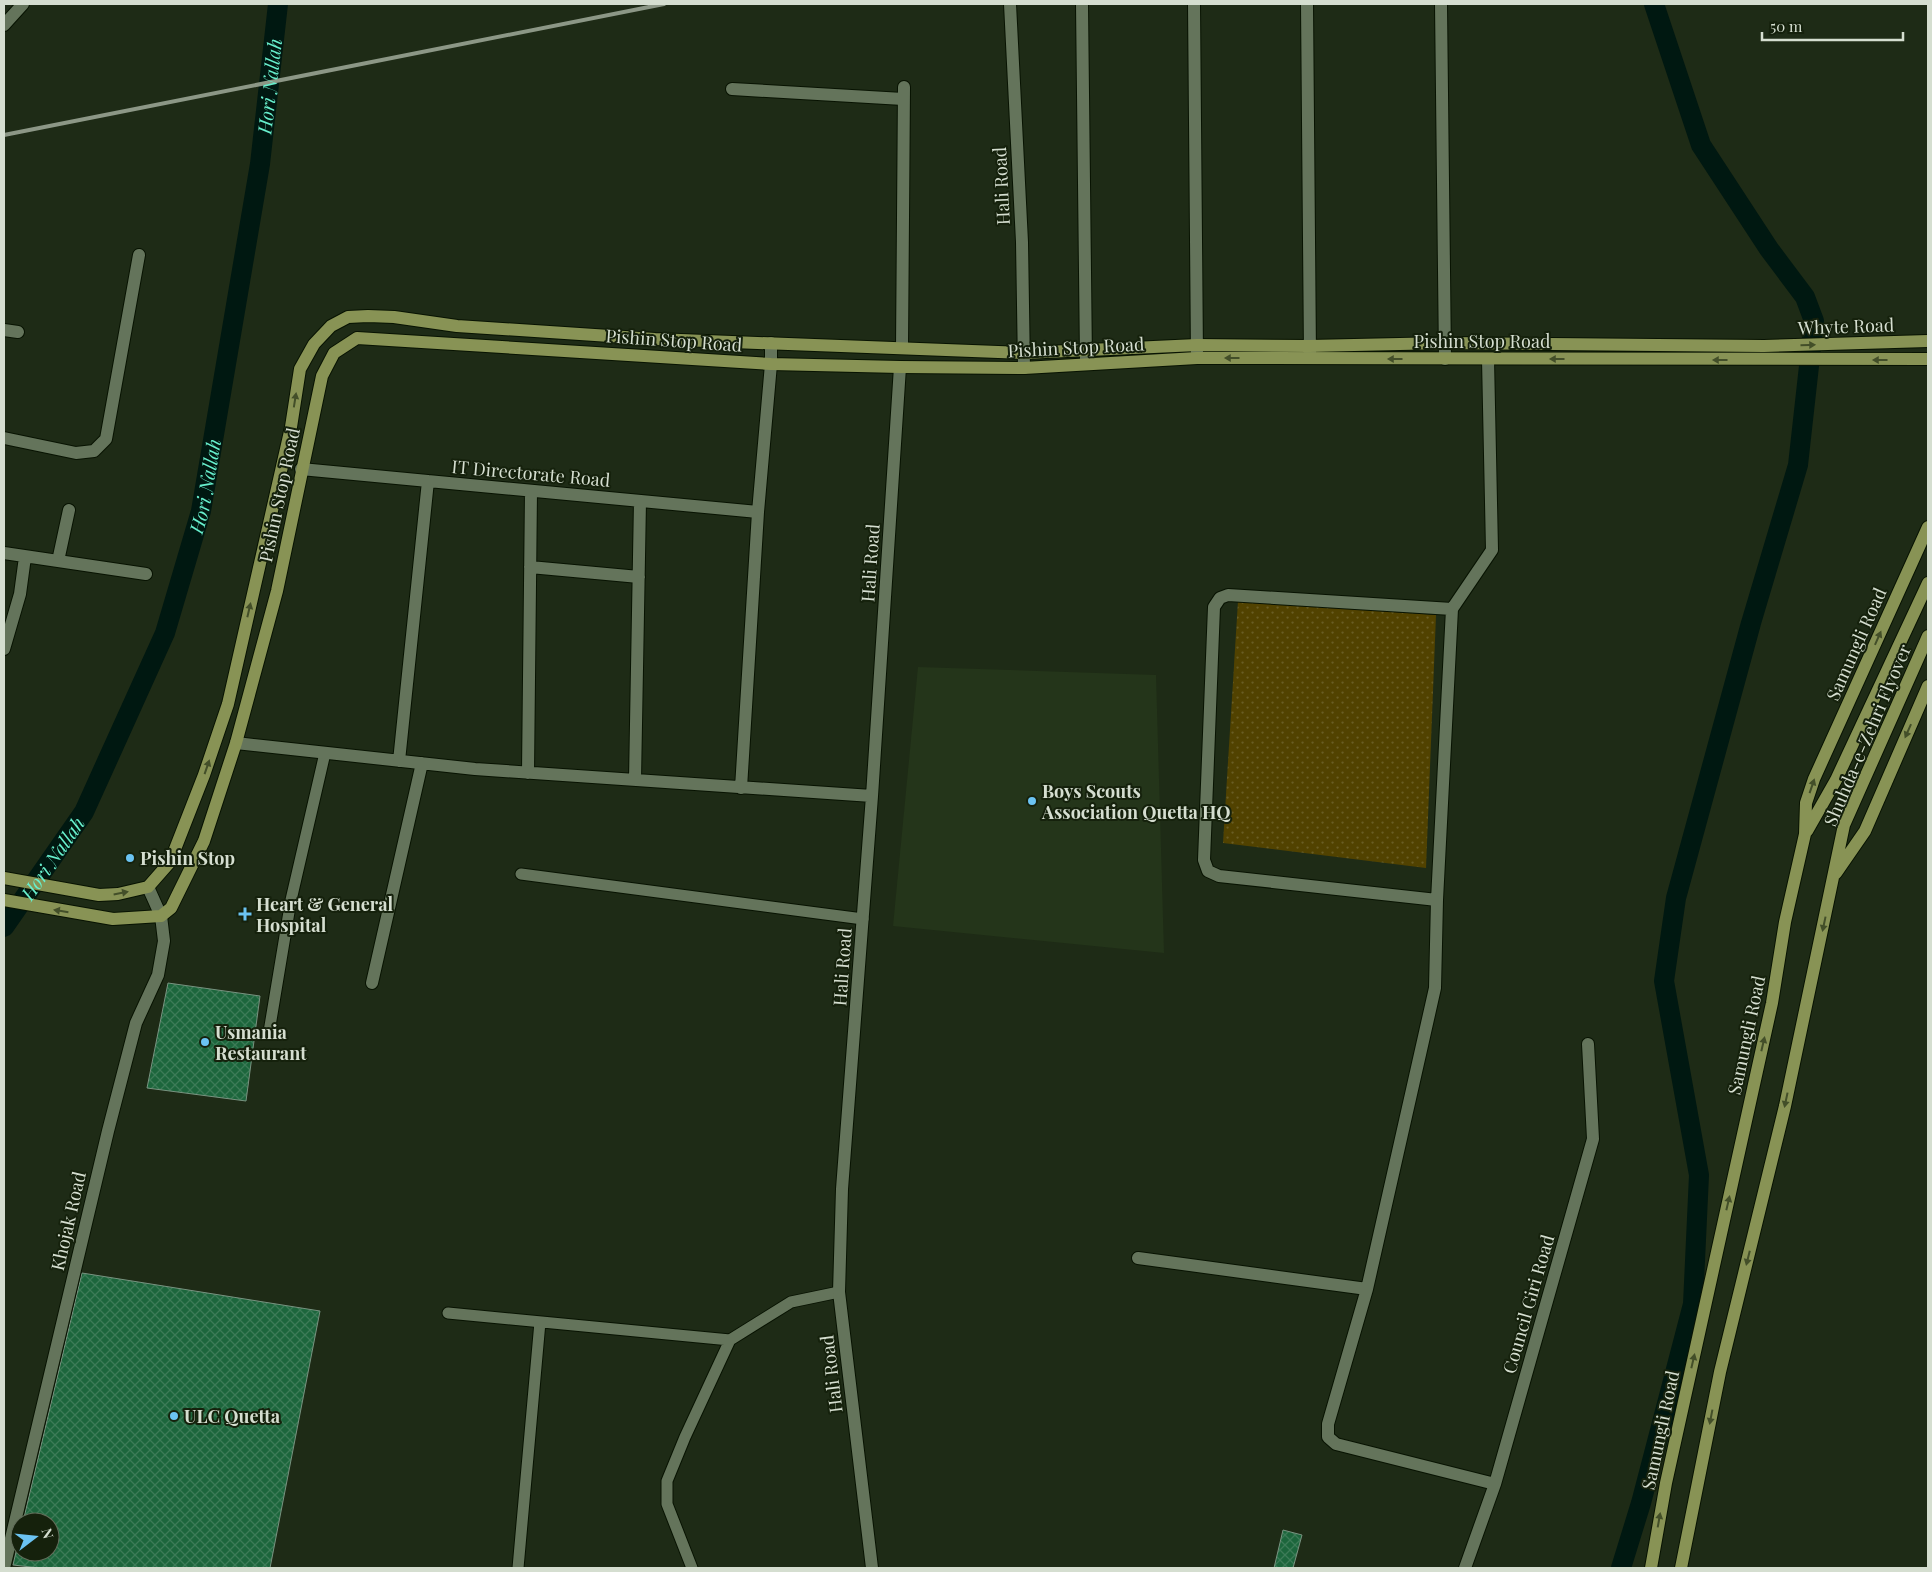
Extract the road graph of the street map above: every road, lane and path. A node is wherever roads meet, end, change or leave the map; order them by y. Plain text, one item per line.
1 (23, 4) edge
2 (1010, 4) edge
3 (1082, 4) edge
4 (1194, 4) edge
5 (1307, 4) edge
6 (1440, 4) edge
7 (4, 25) edge
8 (732, 89) dead end
9 (139, 255) dead end
10 (4, 330) edge
11 (18, 332) dead end
12 (1928, 341) edge
13 (771, 343) junction
14 (1445, 343) junction
15 (1764, 346) joint
16 (902, 348) junction
17 (1086, 351) junction
18 (1197, 352) junction
19 (1310, 352) junction
20 (1024, 353) junction
21 (1445, 359) junction
22 (1488, 359) junction
23 (1768, 360) joint
24 (1925, 363) edge
25 (771, 364) junction
26 (1086, 365) junction
27 (900, 367) junction
28 (1024, 368) junction
29 (4, 438) edge
30 (302, 469) junction
31 (428, 481) junction
32 (531, 491) junction
33 (640, 501) junction
34 (70, 510) dead end
35 (758, 512) junction
36 (1928, 527) edge
37 (4, 552) edge
38 (25, 557) junction
39 (58, 561) junction
40 (530, 567) junction
41 (146, 574) dead end
42 (639, 577) junction
43 (1928, 583) edge
44 (1452, 609) junction
45 (1928, 636) edge
46 (4, 650) edge
47 (1928, 686) edge
48 (236, 743) junction
49 (325, 753) junction
50 (399, 761) junction
51 (422, 763) junction
52 (528, 773) junction
53 (636, 780) junction
54 (741, 788) junction
55 (872, 796) junction
56 (1805, 834) junction
57 (521, 874) dead end
58 (1834, 877) junction
59 (4, 878) edge
60 (148, 887) junction
61 (5, 900) edge
62 (1437, 900) junction
63 (161, 916) junction
64 (863, 919) junction
65 (372, 983) dead end
66 (269, 1032) dead end
67 (1588, 1044) dead end
68 (1138, 1258) dead end
69 (1367, 1289) junction
70 (839, 1292) junction
71 (448, 1314) dead end
72 (540, 1322) junction
73 (730, 1340) junction
74 (1495, 1484) junction
75 (4, 1568) edge
76 (518, 1568) edge
77 (692, 1568) edge
78 (872, 1568) edge
79 (1465, 1568) edge
80 (1651, 1568) edge
81 (1681, 1568) edge

1 - 7 street
2 - 20 street, Hali Road
3 - 17 street
4 - 18 street
5 - 19 street
6 - 14 street
8 - 16 street
9 - 29 street
10 - 11 street
15 -> 12 main road, Whyte Road
13 - 16 main road, Pishin Stop Road
13 - 25 street
60 -> 13 main road, Pishin Stop Road
14 - 15 main road, Pishin Stop Road
14 - 19 main road, Pishin Stop Road
14 - 21 street
16 - 20 main road, Pishin Stop Road
17 - 18 main road, Pishin Stop Road
17 - 20 main road, Pishin Stop Road
17 - 26 street
18 - 19 main road, Pishin Stop Road
18 - 26 main road, Pishin Stop Road
21 -> 19 main road, Pishin Stop Road
20 - 28 street, Hali Road
21 - 22 main road, Pishin Stop Road
23 -> 22 main road, Pishin Stop Road
22 - 44 street
24 -> 23 main road, Whyte Road
25 - 27 main road, Pishin Stop Road
25 - 30 main road, Pishin Stop Road
25 - 35 street
26 - 28 main road, Pishin Stop Road
27 - 28 main road, Pishin Stop Road
27 - 55 street, Hali Road
30 - 31 street, IT Directorate Road
30 - 48 main road, Pishin Stop Road
31 - 32 street, IT Directorate Road
31 - 50 street
32 - 33 street, IT Directorate Road
32 - 40 street
33 - 35 street, IT Directorate Road
33 - 42 street
34 - 39 street
35 - 54 street
56 -> 36 main road, Samungli Road
37 - 38 street
38 - 39 street
38 - 46 street
39 - 41 street
40 - 42 street
40 - 52 street
42 - 53 street
43 - 56 main road, Shuhda-e-Zehri Flyover
44 - 62 street
44 - 62 street
45 - 58 main road, Shuhda-e-Zehri Flyover
47 -> 58 main road
48 - 49 street
48 - 63 main road, Pishin Stop Road
49 - 50 street
49 - 66 lane
50 - 51 street
51 - 52 street
51 - 65 street
52 - 53 street
53 - 54 street
54 - 55 street
55 - 64 street, Hali Road
80 -> 56 main road, Samungli Road
57 - 64 lane
58 -> 81 main road
59 -> 60 main road
60 - 63 street, Khojak Road
63 -> 61 main road
62 - 69 street
63 - 75 street, Khojak Road
64 - 70 street, Hali Road
67 - 74 street, Council Giri Road
68 - 69 street
69 - 74 street
70 - 73 lane
70 - 78 street, Hali Road
71 - 72 lane
72 - 73 lane
72 - 76 lane
73 - 77 lane
74 - 79 street, Council Giri Road

